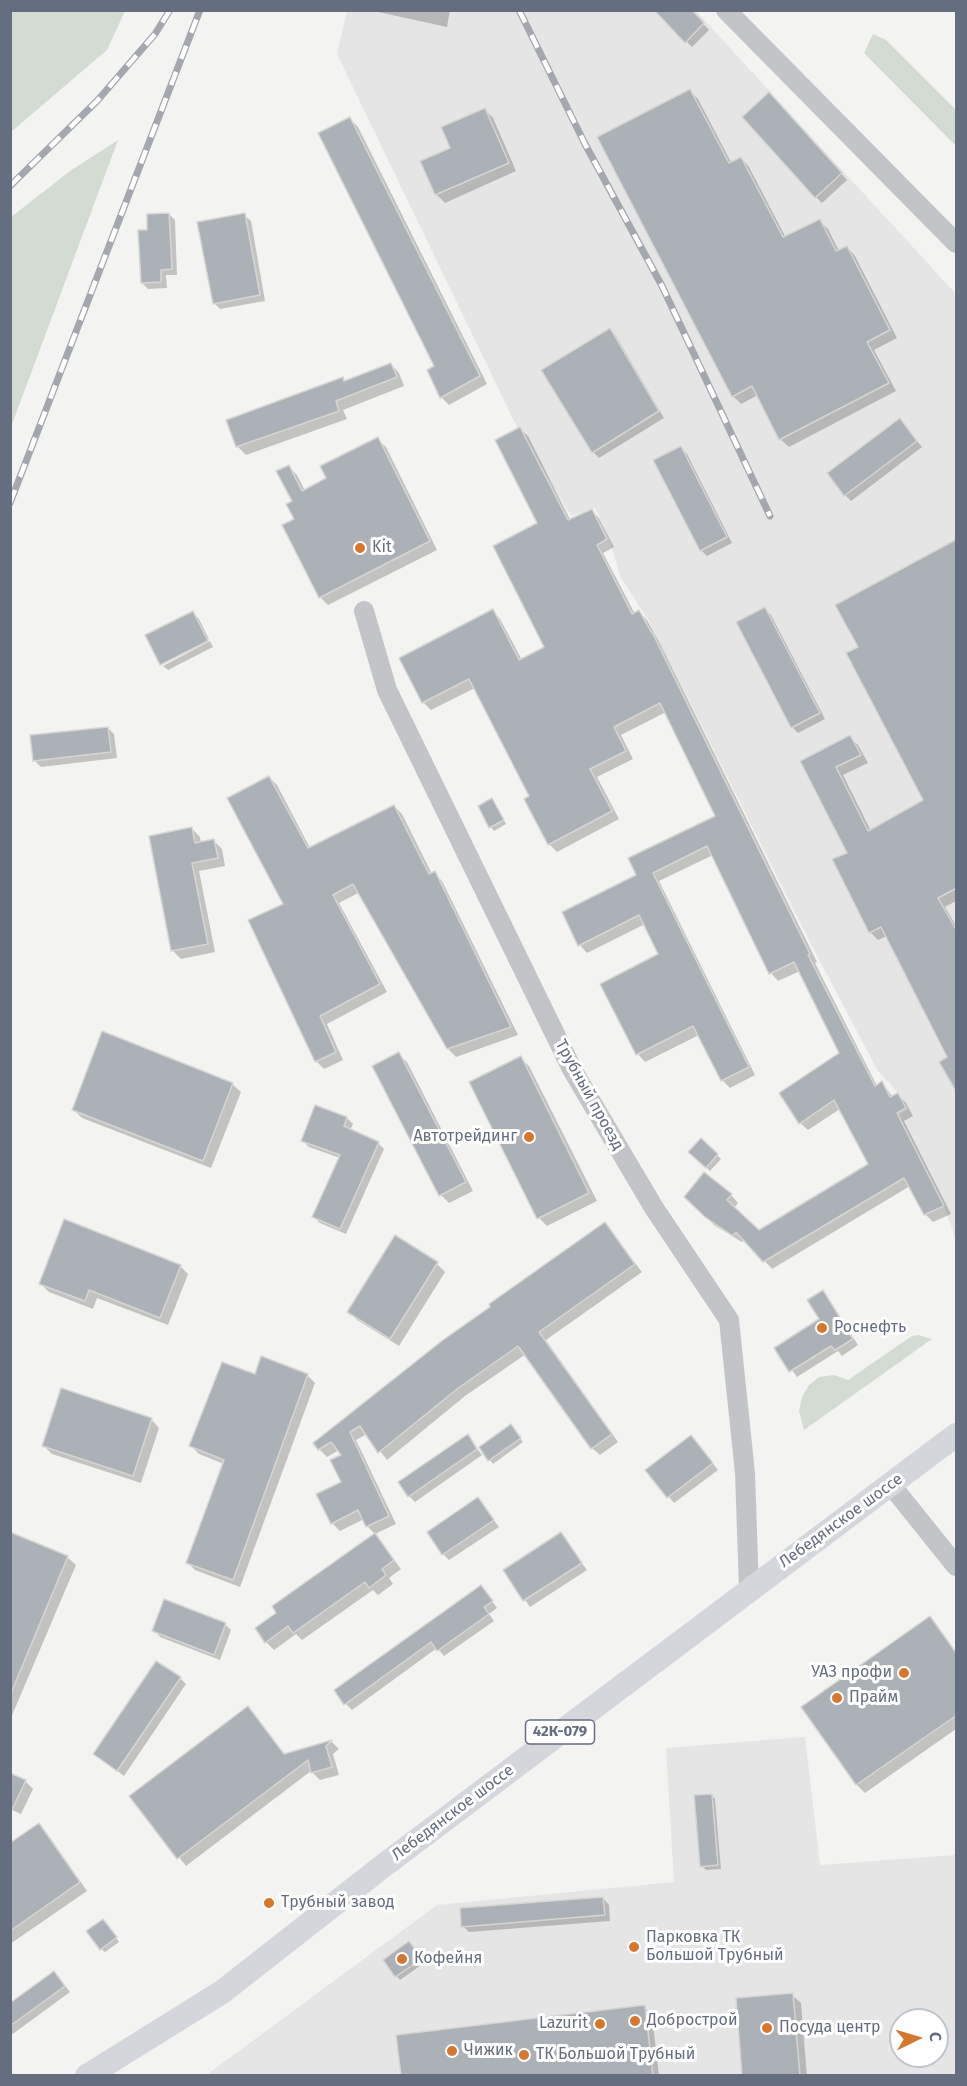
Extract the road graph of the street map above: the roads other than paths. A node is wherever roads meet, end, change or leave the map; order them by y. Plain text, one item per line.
1 (726, 10) edge
2 (957, 243) edge
3 (364, 611) dead end
4 (957, 1435) edge
5 (891, 1485) junction
6 (957, 1566) edge
7 (749, 1589) junction
8 (87, 2076) edge

1 - 2 street
3 - 7 street, Трубный проезд
4 - 5 main road, Лебедянское шоссе / 42К-079
5 - 6 street
5 - 7 main road, Лебедянское шоссе / 42К-079
7 - 8 main road, Лебедянское шоссе / 42К-079

